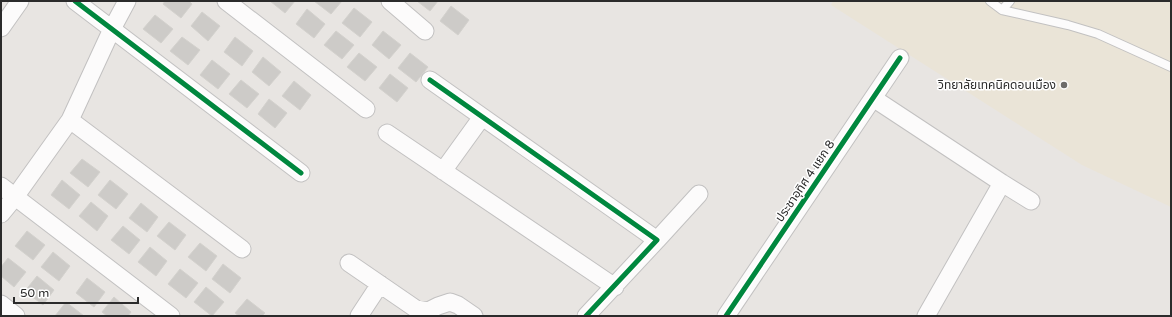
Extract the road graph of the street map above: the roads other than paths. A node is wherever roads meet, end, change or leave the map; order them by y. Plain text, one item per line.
1 (20, 1) edge
2 (75, 1) edge
3 (127, 1) edge
4 (226, 1) edge
5 (390, 1) edge
6 (990, 1) edge
7 (1010, 1) edge
8 (1002, 10) junction
9 (1, 28) edge
10 (112, 30) junction
11 (425, 31) dead end
12 (900, 58) dead end
13 (1171, 67) edge
14 (430, 80) dead end
15 (873, 98) junction
16 (366, 109) dead end
17 (482, 117) junction
18 (70, 120) junction
19 (387, 133) dead end
20 (443, 171) junction
21 (301, 173) dead end
22 (1002, 183) junction
23 (1, 186) edge
24 (699, 194) dead end
25 (15, 197) junction
26 (1031, 201) dead end
27 (1, 214) edge
28 (657, 240) junction
29 (242, 249) dead end
30 (349, 263) dead end
31 (380, 284) junction
32 (615, 287) junction
33 (1, 304) edge
34 (16, 316) edge
35 (171, 316) edge
36 (360, 316) edge
37 (474, 316) edge
38 (586, 316) edge
39 (726, 316) edge
40 (926, 316) edge

1 - 9 street
2 - 10 street
3 - 10 street
4 - 16 street
5 - 11 street
6 - 8 lane
7 - 8 lane
8 - 13 lane
10 - 18 street
10 - 21 street
12 - 15 street, ประชาอุทิศ 4 แยก 8
14 - 17 street
15 - 22 street
15 - 39 street, ประชาอุทิศ 4 แยก 8
17 - 20 street
17 - 28 street
18 - 25 street
18 - 29 street
19 - 20 street
20 - 32 street
22 - 26 street
22 - 40 street
23 - 25 street
24 - 28 street
25 - 27 street
25 - 35 street
28 - 32 street
30 - 31 street
31 - 36 street
31 - 37 street
32 - 38 street
33 - 34 street

